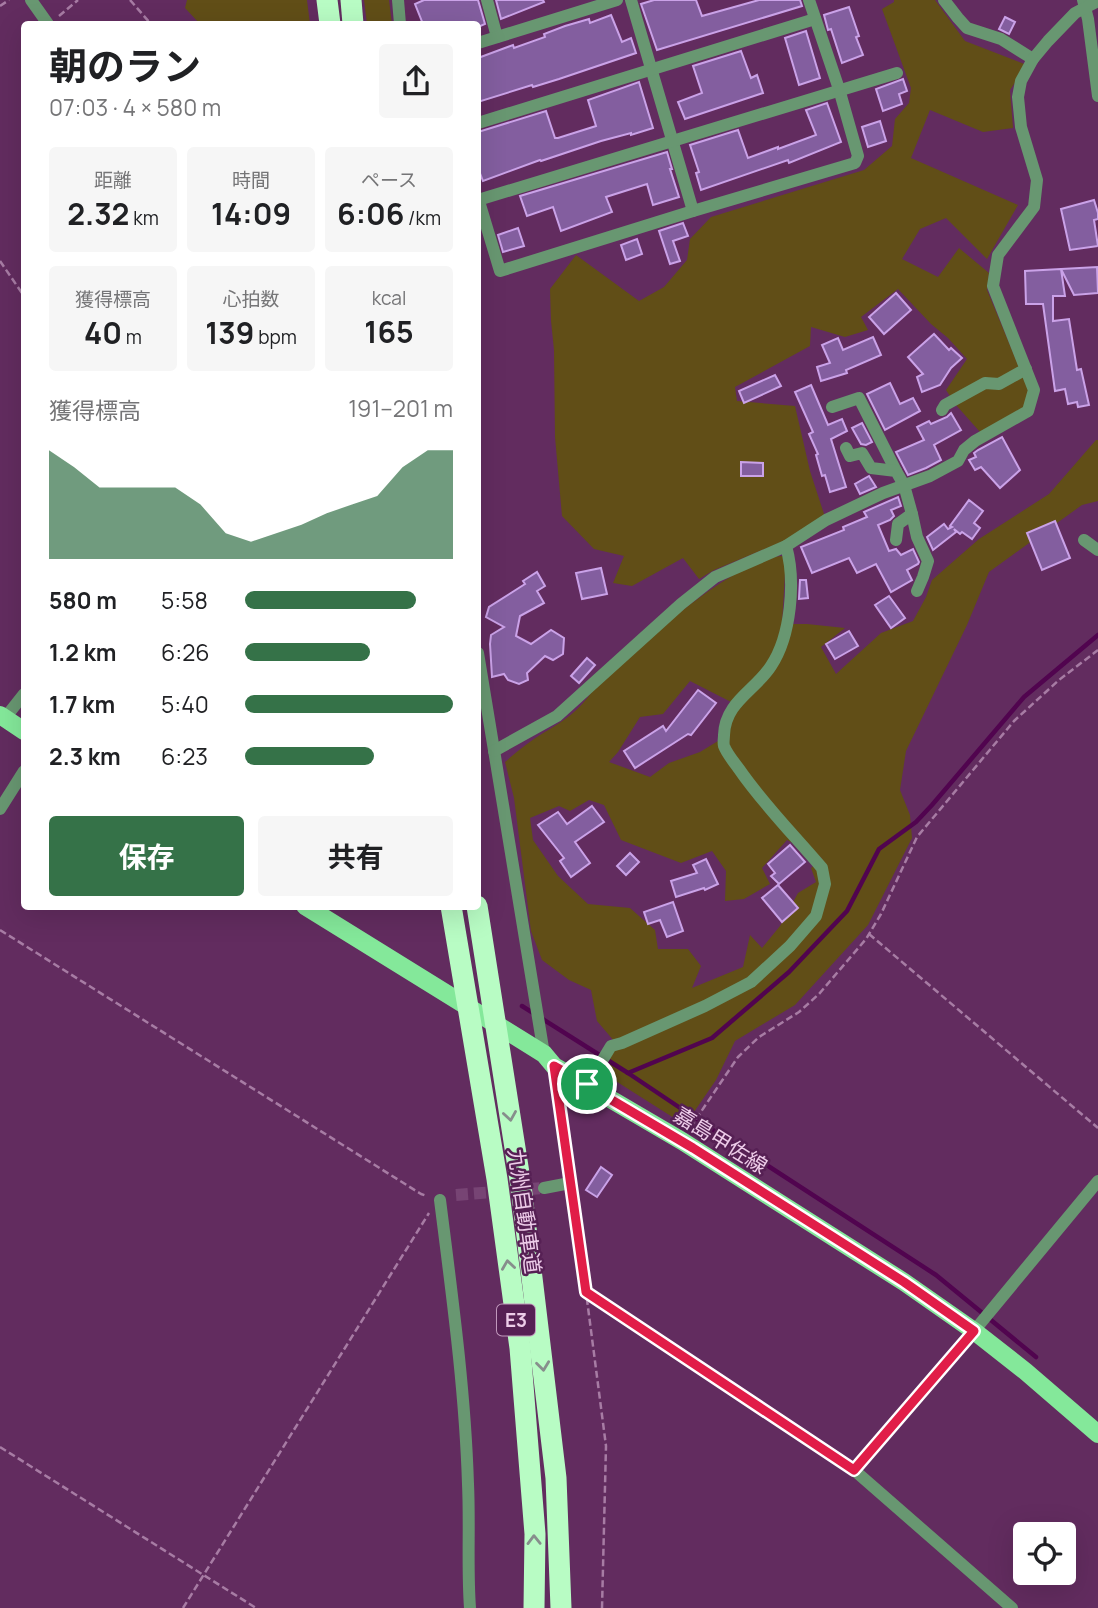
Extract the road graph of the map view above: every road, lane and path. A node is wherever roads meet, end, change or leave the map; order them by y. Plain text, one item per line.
1 (9, 0) edge
2 (31, 0) edge
3 (78, 0) edge
4 (130, 0) edge
5 (327, 0) edge
6 (351, 0) edge
7 (398, 0) edge
8 (487, 0) edge
9 (617, 0) edge
10 (631, 0) edge
11 (809, 0) edge
12 (944, 0) edge
13 (1098, 1) edge
14 (1084, 4) edge
15 (0, 6) edge
16 (815, 19) junction
17 (46, 21) edge
18 (52, 21) edge
19 (148, 21) edge
20 (330, 21) edge
21 (353, 21) edge
22 (400, 21) edge
23 (496, 37) junction
24 (481, 42) edge
25 (1033, 59) junction
26 (651, 69) junction
27 (897, 73) dead end
28 (839, 89) junction
29 (1098, 96) edge
30 (481, 122) edge
31 (672, 141) junction
32 (481, 198) edge
33 (481, 209) edge
34 (693, 211) junction
35 (0, 261) edge
36 (21, 292) edge
37 (1026, 369) junction
38 (832, 407) dead end
39 (942, 410) dead end
40 (846, 448) dead end
41 (896, 471) junction
42 (904, 485) junction
43 (912, 514) junction
44 (896, 540) dead end
45 (1084, 540) dead end
46 (786, 546) junction
47 (1098, 550) edge
48 (917, 590) dead end
49 (1098, 650) edge
50 (481, 671) edge
51 (21, 697) edge
52 (3, 717) edge
53 (21, 730) edge
54 (494, 751) junction
55 (21, 776) edge
56 (0, 809) edge
57 (311, 910) edge
58 (452, 910) edge
59 (478, 910) edge
60 (0, 930) edge
61 (869, 934) junction
62 (549, 1060) junction
63 (591, 1079) junction
64 (1098, 1128) edge
65 (689, 1130) dead end
66 (1098, 1181) edge
67 (570, 1183) junction
68 (544, 1188) tunnel mouth
69 (440, 1200) junction
70 (586, 1292) junction
71 (978, 1326) junction
72 (1098, 1434) edge
73 (0, 1447) edge
74 (854, 1470) junction
75 (204, 1574) junction
76 (183, 1608) edge
77 (256, 1608) edge
78 (470, 1608) edge
79 (534, 1608) edge
80 (561, 1608) edge
81 (602, 1608) edge
82 (1012, 1608) edge

1 - 15 path
2 - 17 street
3 - 18 path
4 - 19 path
5 - 20 highway
6 - 21 highway
7 - 22 street
8 - 23 street
9 - 23 street
10 - 26 street
11 - 16 street
12 - 25 street
13 - 14 street
14 - 25 street
14 - 29 street
16 - 26 street
16 - 28 street
23 - 24 street
25 - 37 street
26 - 30 street
26 - 31 street
27 - 28 street
28 - 31 street
28 - 34 street
31 - 32 street
31 - 34 street
33 - 34 street
35 - 36 path
37 - 39 street
37 - 42 street
38 - 41 street
40 - 41 street
41 - 42 street
42 - 43 street
42 - 46 street
43 - 44 street
43 - 48 street
45 - 47 street
46 - 54 street
46 - 63 street
49 - 61 path
50 - 54 street
51 - 52 street
52 - 53 main road
54 - 62 street
55 - 56 street
57 - 62 main road, 嘉島甲佐線
79 -> 58 highway, 九州自動車道 / E3
59 -> 80 highway, 九州自動車道 / E3
60 - 69 path
61 - 64 path
61 - 65 path
62 - 63 main road, 嘉島甲佐線
62 - 67 path
63 - 71 main road, 嘉島甲佐線
66 - 71 street
67 - 68 street
67 - 70 path
69 - 75 path
69 - 78 street
70 - 74 path
70 - 81 path
71 - 72 main road, 嘉島甲佐線
71 - 74 path
73 - 75 path
74 - 82 street
75 - 76 path
75 - 77 path

